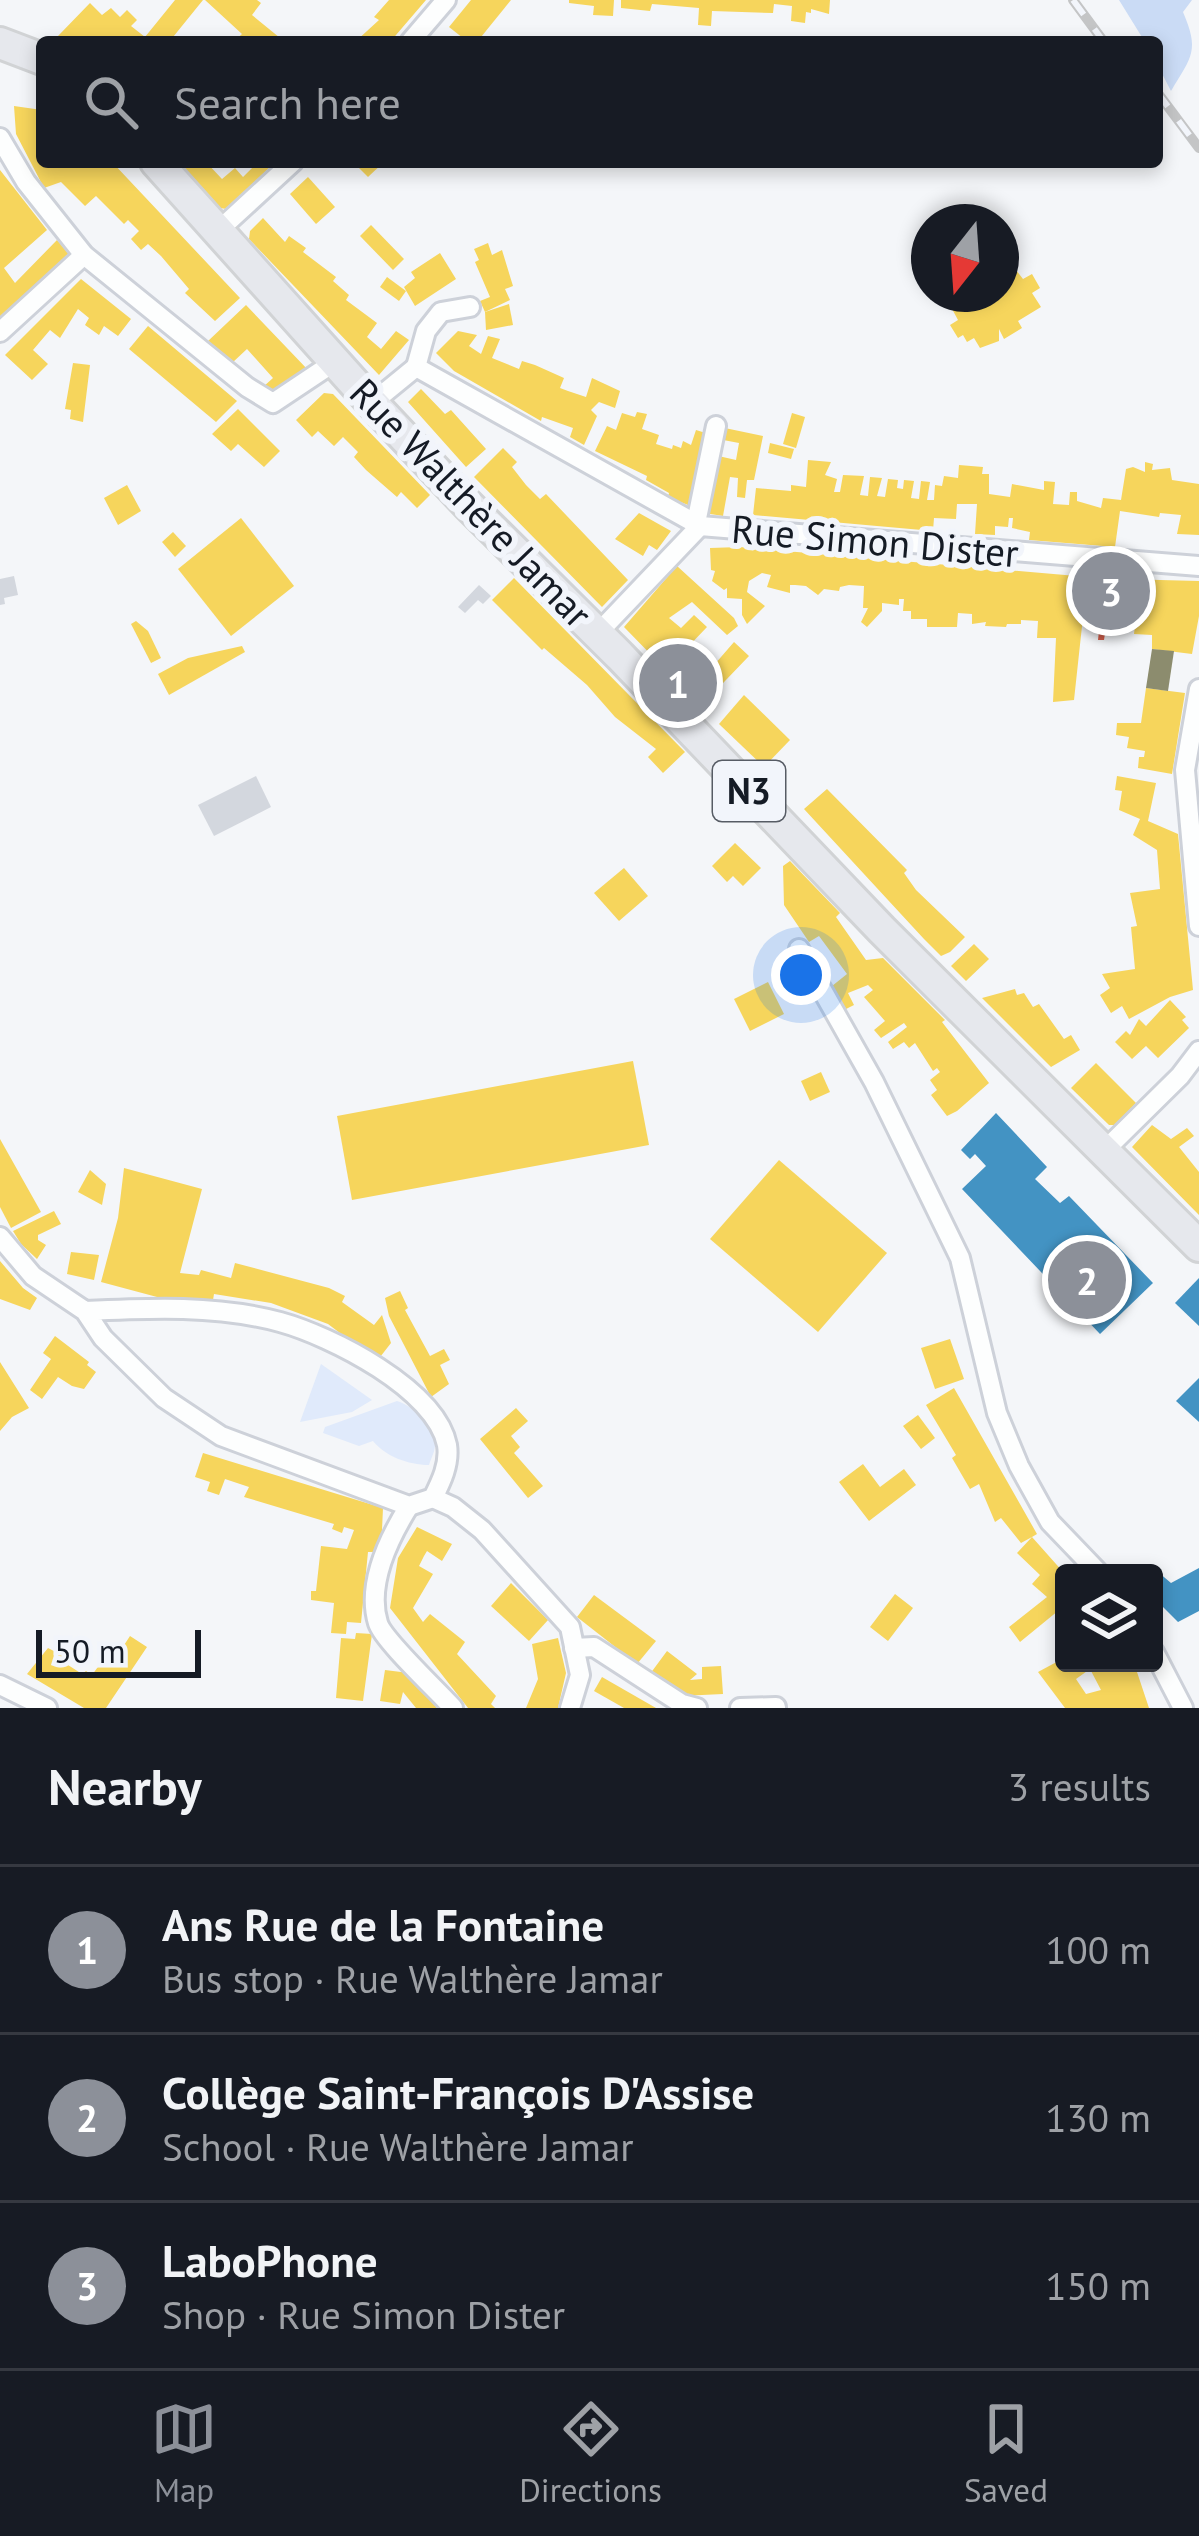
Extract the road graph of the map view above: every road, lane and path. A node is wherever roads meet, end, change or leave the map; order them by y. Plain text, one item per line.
1 (446, 0) edge
2 (415, 36) edge
3 (0, 43) edge
4 (36, 56) edge
5 (0, 63) edge
6 (36, 74) edge
7 (0, 138) edge
8 (161, 168) edge
9 (286, 168) edge
10 (218, 231) junction
11 (84, 255) junction
12 (470, 307) dead end
13 (0, 332) edge
14 (336, 361) junction
15 (416, 367) junction
16 (372, 403) junction
17 (716, 426) dead end
18 (698, 524) junction
19 (1199, 566) edge
20 (597, 634) junction
21 (1199, 689) edge
22 (1199, 926) edge
23 (800, 949) dead end
24 (1199, 1052) edge
25 (1102, 1152) junction
26 (0, 1238) edge
27 (1199, 1246) edge
28 (85, 1311) junction
29 (433, 1498) junction
30 (409, 1506) junction
31 (1090, 1564) edge
32 (574, 1648) junction
33 (1163, 1669) edge
34 (0, 1685) edge
35 (776, 1707) edge
36 (47, 1708) edge
37 (453, 1708) edge
38 (570, 1708) edge
39 (697, 1708) edge
40 (740, 1708) edge
41 (1183, 1708) edge

1 - 2 street
3 - 4 main road
5 - 6 main road
7 - 11 street
8 - 10 main road, Rue Walthère Jamar / N3
9 - 10 street
10 - 14 main road, Rue Walthère Jamar / N3
11 - 13 street
11 - 14 street
12 - 15 street
14 - 16 main road, Rue Walthère Jamar / N3
15 - 16 street
15 - 18 street, Rue Simon Dister
16 - 20 main road, Rue Walthère Jamar / N3
17 - 18 street, Rue Simon Dister
18 - 19 street, Rue Simon Dister
18 - 20 street
20 - 25 main road, Rue Walthère Jamar / N3
21 - 22 street
23 - 31 street
24 - 25 street
25 - 27 main road, Rue Walthère Jamar / N3
26 - 28 street
28 - 29 street
28 - 30 street
29 - 30 street
29 - 32 street
30 - 37 street
32 - 38 street
32 - 39 street
33 - 41 street
34 - 36 street
35 - 40 street

